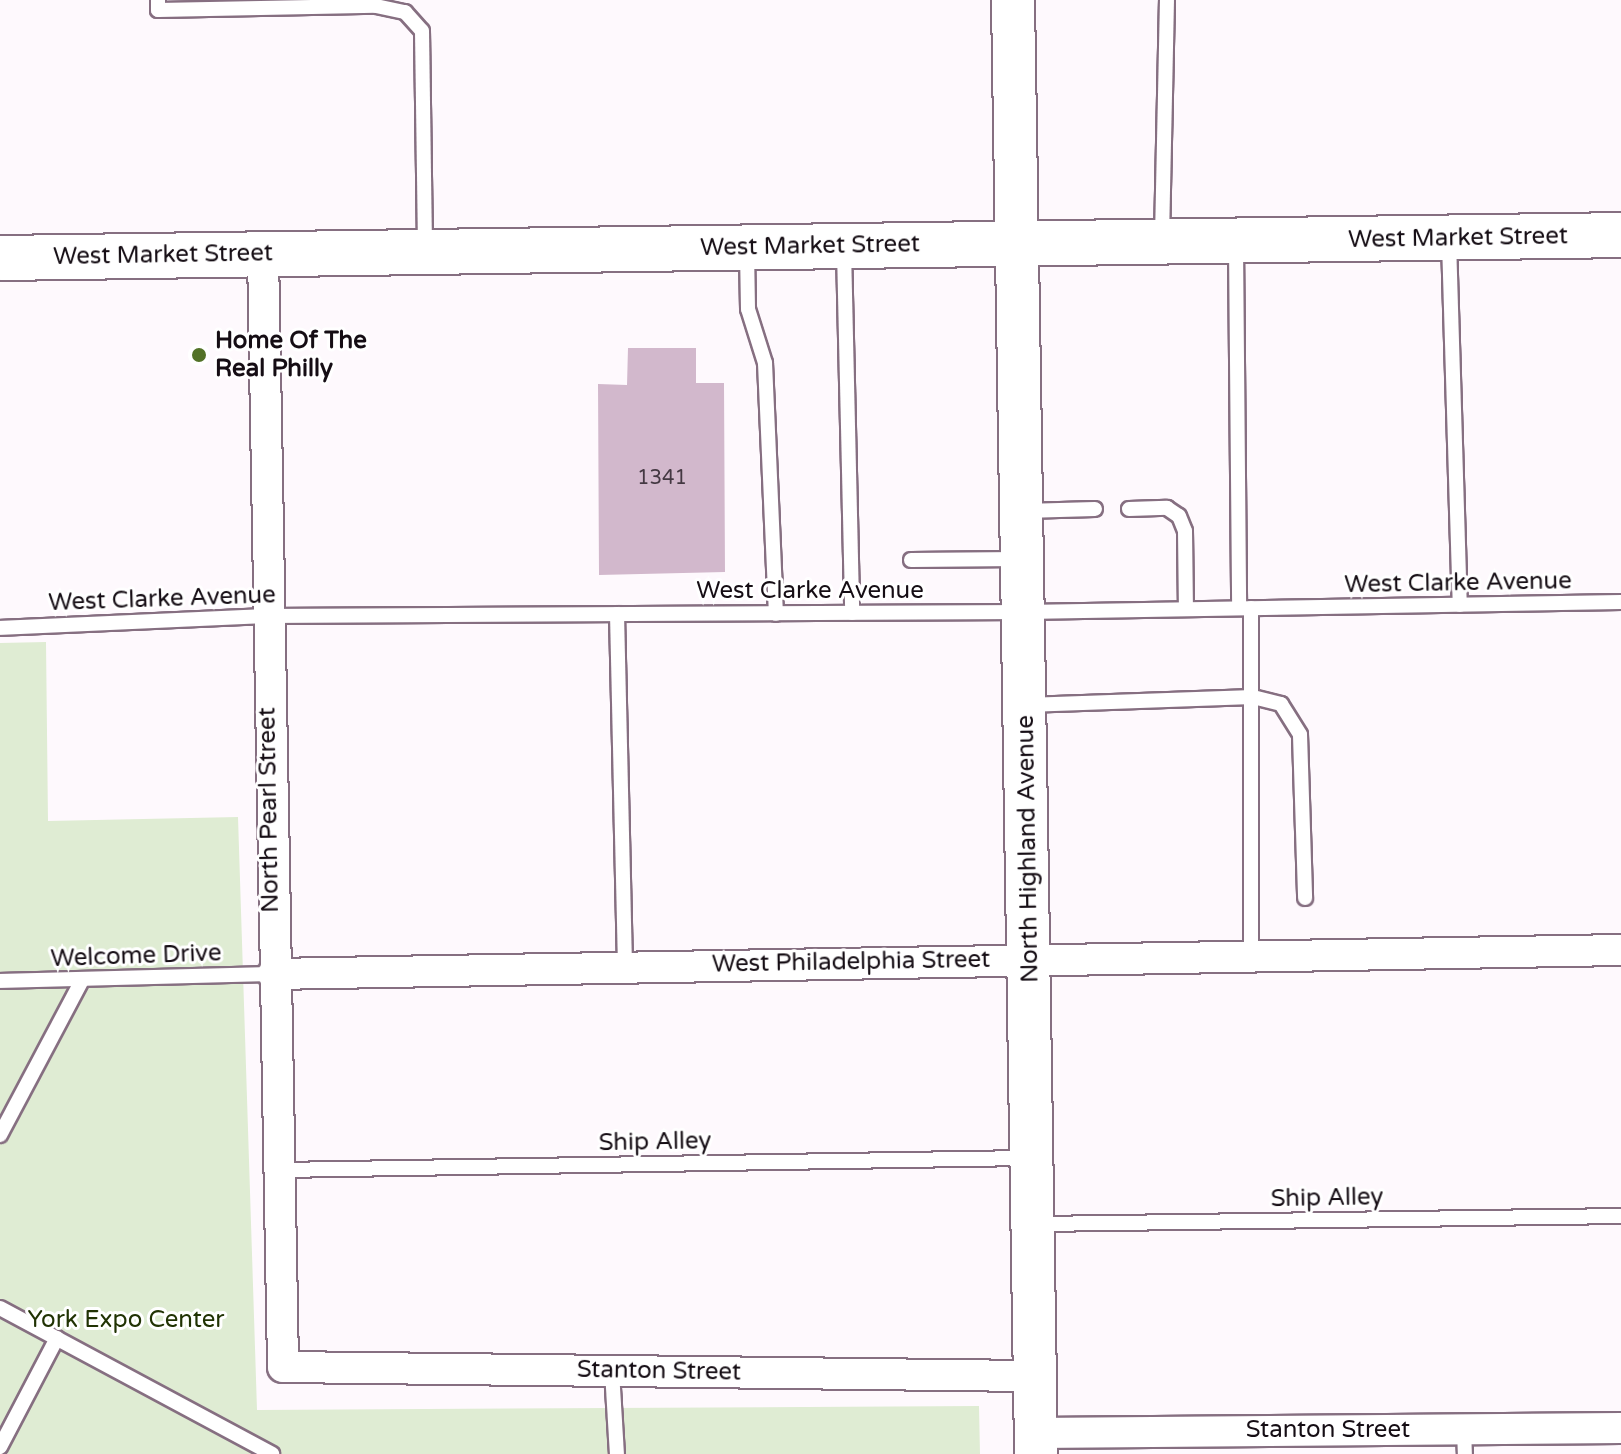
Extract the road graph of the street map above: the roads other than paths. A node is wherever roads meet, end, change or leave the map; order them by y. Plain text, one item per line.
1 (158, 0) edge
2 (1013, 0) edge
3 (1167, 0) edge
4 (322, 4) edge
5 (1621, 235) edge
6 (1449, 238) junction
7 (1236, 241) junction
8 (1162, 242) junction
9 (1015, 244) junction
10 (844, 246) junction
11 (747, 247) junction
12 (425, 251) junction
13 (263, 253) junction
14 (0, 258) edge
15 (1095, 509) dead end
16 (1129, 509) dead end
17 (1022, 511) junction
18 (1023, 559) junction
19 (911, 560) dead end
20 (1621, 602) edge
21 (1460, 605) junction
22 (1245, 608) junction
23 (1186, 609) junction
24 (1024, 612) junction
25 (852, 613) junction
26 (617, 614) junction
27 (776, 614) junction
28 (265, 616) junction
29 (0, 628) edge
30 (1253, 697) junction
31 (1025, 705) junction
32 (1305, 898) dead end
33 (1621, 950) edge
34 (1251, 955) junction
35 (1029, 958) junction
36 (625, 967) junction
37 (273, 974) junction
38 (82, 980) junction
39 (0, 981) edge
40 (0, 1135) edge
41 (1032, 1158) junction
42 (279, 1170) junction
43 (1621, 1216) edge
44 (1033, 1224) junction
45 (0, 1308) edge
46 (57, 1338) junction
47 (283, 1367) joint
48 (612, 1371) junction
49 (1035, 1376) junction
50 (1621, 1428) edge
51 (1465, 1442) edge
52 (1036, 1443) edge
53 (0, 1447) edge
54 (272, 1454) edge
55 (617, 1454) edge

1 - 4 lane
2 - 9 street, North Highland Avenue
3 - 8 lane
4 - 12 lane
5 - 6 main road, West Market Street
6 - 7 main road, West Market Street
6 - 21 lane
7 - 8 main road, West Market Street
7 - 22 lane
8 - 9 main road, West Market Street
9 - 10 main road, West Market Street
9 - 17 street, North Highland Avenue
10 - 11 main road, West Market Street
10 - 25 lane
11 - 12 main road, West Market Street
11 - 27 lane
12 - 13 main road, West Market Street
13 - 14 main road, West Market Street
13 - 28 street, North Pearl Street
15 - 17 lane
16 - 23 lane
17 - 18 street, North Highland Avenue
18 - 19 lane
18 - 24 street, North Highland Avenue
20 - 21 lane, West Clarke Avenue
21 - 22 lane, West Clarke Avenue
22 - 23 lane, West Clarke Avenue
22 - 30 lane
23 - 24 lane, West Clarke Avenue
24 - 25 lane, West Clarke Avenue
24 - 31 street, North Highland Avenue
25 - 27 lane, West Clarke Avenue
26 - 27 lane, West Clarke Avenue
26 - 28 lane, West Clarke Avenue
26 - 36 lane
28 - 29 lane, West Clarke Avenue
28 - 37 street, North Pearl Street
30 - 31 lane
30 - 32 lane
30 - 34 lane
31 - 35 street, North Highland Avenue
33 - 34 street, West Philadelphia Street
34 - 35 street, West Philadelphia Street
35 - 36 street, West Philadelphia Street
35 - 41 street, North Highland Avenue
36 - 37 street, West Philadelphia Street
37 - 38 lane, Welcome Drive
37 - 42 street, North Pearl Street
38 - 39 lane, Welcome Drive
38 - 40 lane
41 - 42 lane, Ship Alley
41 - 44 street, North Highland Avenue
42 - 47 street, North Pearl Street
43 - 44 lane, Ship Alley
44 - 49 street, North Highland Avenue
45 - 46 lane
46 - 53 lane
46 - 54 lane
47 - 48 street, Stanton Street
48 - 49 street, Stanton Street
48 - 55 lane
49 - 52 street, North Highland Avenue
50 - 51 street, Stanton Street
51 - 52 street, Stanton Street

